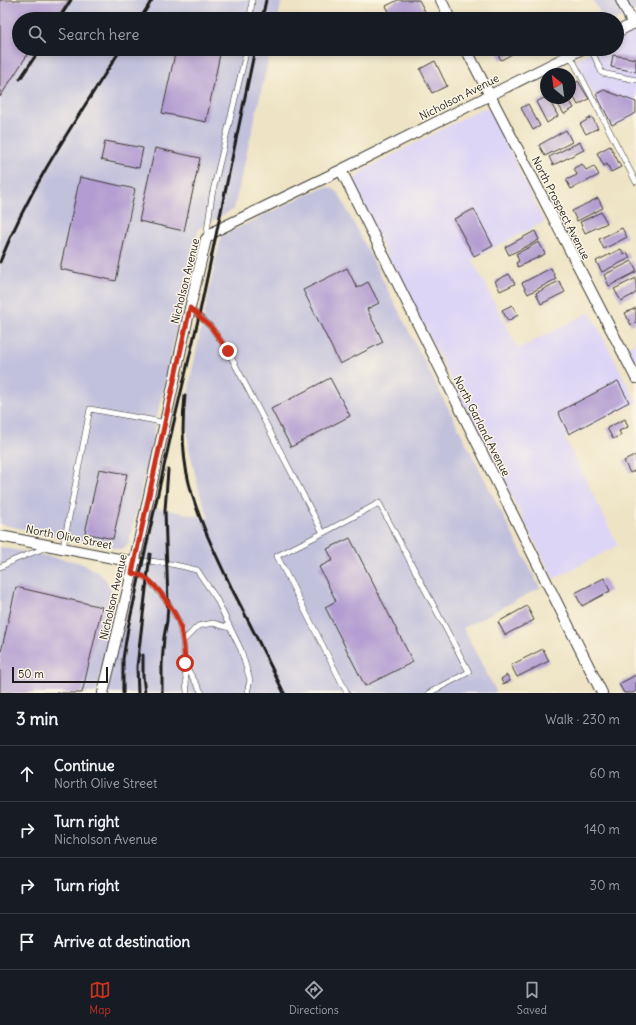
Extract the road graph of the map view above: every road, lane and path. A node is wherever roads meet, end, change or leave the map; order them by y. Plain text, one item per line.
1 (252, 0) edge
2 (441, 0) edge
3 (621, 0) edge
4 (251, 12) edge
5 (447, 12) edge
6 (635, 23) edge
7 (624, 28) edge
8 (246, 56) edge
9 (470, 56) edge
10 (568, 56) edge
11 (571, 56) edge
12 (594, 56) edge
13 (636, 80) edge
14 (489, 95) junction
15 (341, 170) junction
16 (636, 182) edge
17 (206, 239) junction
18 (190, 308) junction
19 (636, 378) edge
20 (164, 423) junction
21 (323, 532) junction
22 (0, 536) edge
23 (51, 546) junction
24 (63, 548) junction
25 (134, 562) junction
26 (0, 566) edge
27 (132, 573) junction
28 (230, 628) junction
29 (183, 641) junction
30 (185, 663) junction
31 (103, 693) edge
32 (187, 693) edge
33 (202, 693) edge
34 (247, 693) edge
35 (348, 693) edge
36 (429, 693) edge
37 (602, 693) edge

1 - 4 lane
2 - 5 street
3 - 6 street
6 - 7 street
8 - 17 lane
9 - 14 street, North Prospect Avenue
10 - 14 street, Nicholson Avenue
11 - 16 lane
12 - 13 lane
14 - 15 street, Nicholson Avenue
14 - 19 street, North Prospect Avenue
15 - 17 street, Nicholson Avenue
15 - 37 street, North Garland Avenue
17 - 18 street, Nicholson Avenue
18 - 20 street, Nicholson Avenue
18 - 21 lane
20 - 24 lane
20 - 25 street, Nicholson Avenue
21 - 35 lane
21 - 36 lane
22 - 23 street, North Olive Street
23 - 24 street, North Olive Street
23 - 26 lane
24 - 25 street, North Olive Street
25 - 27 street, Nicholson Avenue
25 - 28 lane
27 - 29 lane
27 - 31 street, Nicholson Avenue
28 - 29 lane
28 - 34 lane
29 - 30 lane
30 - 32 lane
30 - 33 lane

